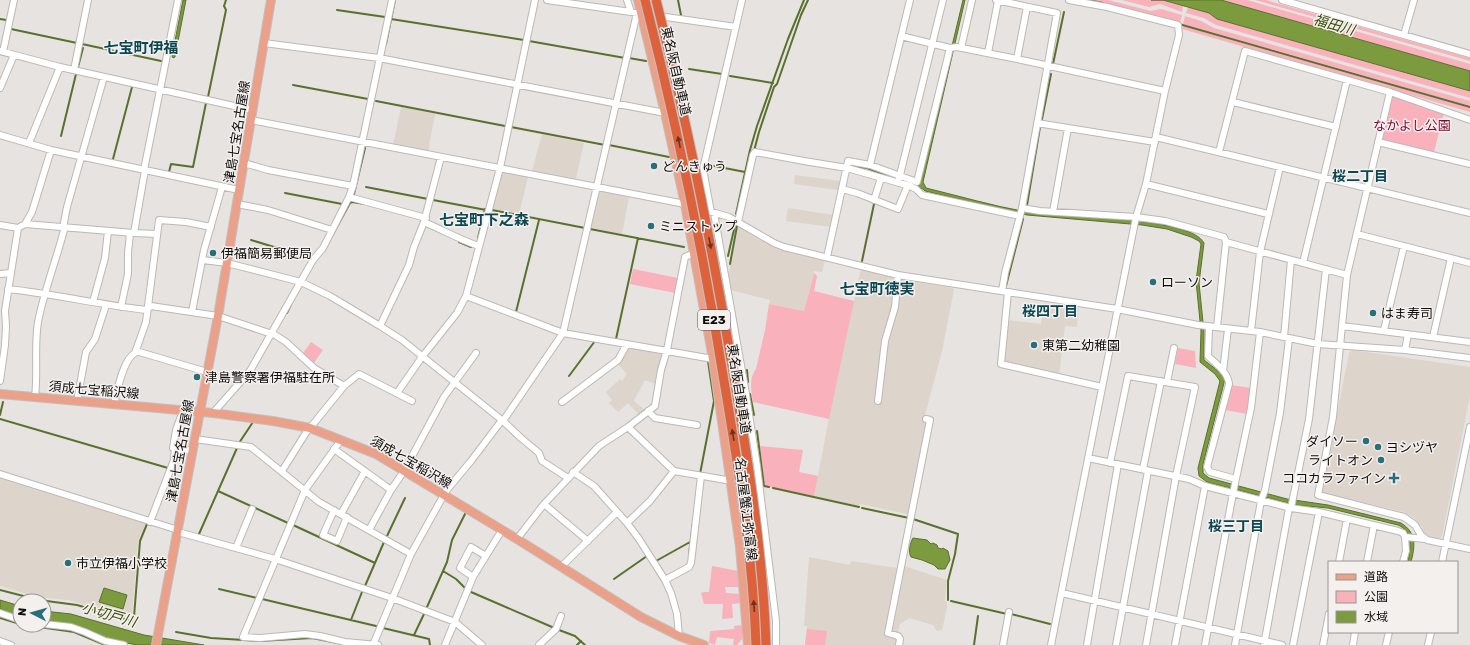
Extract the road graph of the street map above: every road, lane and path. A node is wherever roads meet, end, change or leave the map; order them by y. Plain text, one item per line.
1 (14, 0) edge
2 (88, 0) edge
3 (178, 0) edge
4 (271, 0) edge
5 (392, 0) edge
6 (535, 0) edge
7 (547, 0) edge
8 (627, 0) edge
9 (638, 0) edge
10 (645, 0) edge
11 (656, 0) edge
12 (742, 0) edge
13 (910, 0) edge
14 (943, 0) edge
15 (972, 0) edge
16 (997, 0) edge
17 (1070, 0) edge
18 (1282, 0) edge
19 (1414, 0) edge
20 (1291, 1) edge
21 (1027, 7) junction
22 (636, 13) junction
23 (736, 27) junction
24 (1404, 35) junction
25 (901, 36) junction
26 (264, 43) junction
27 (932, 43) junction
28 (955, 48) junction
29 (1, 52) edge
30 (988, 53) junction
31 (1470, 54) edge
32 (14, 55) junction
33 (379, 58) junction
34 (1017, 59) junction
35 (1047, 66) junction
36 (60, 67) junction
37 (74, 70) junction
38 (104, 77) junction
39 (1347, 80) junction
40 (517, 85) junction
41 (0, 88) edge
42 (160, 90) junction
43 (1165, 91) junction
44 (1390, 92) junction
45 (1233, 102) junction
46 (616, 103) junction
47 (252, 110) junction
48 (665, 113) junction
49 (251, 120) junction
50 (1470, 120) edge
51 (1037, 123) junction
52 (1336, 127) junction
53 (1068, 128) junction
54 (0, 135) edge
55 (1156, 140) junction
56 (362, 142) junction
57 (1378, 142) junction
58 (29, 143) junction
59 (51, 150) junction
60 (1219, 152) junction
61 (81, 157) junction
62 (441, 157) junction
63 (244, 163) junction
64 (1470, 164) edge
65 (870, 166) junction
66 (1280, 167) junction
67 (500, 168) junction
68 (847, 168) junction
69 (144, 170) junction
70 (900, 176) junction
71 (1324, 177) junction
72 (881, 178) junction
73 (918, 182) junction
74 (898, 183) junction
75 (1146, 184) junction
76 (353, 186) junction
77 (222, 187) junction
78 (598, 187) junction
79 (907, 187) junction
80 (1368, 188) junction
81 (842, 189) junction
82 (916, 189) junction
83 (239, 190) junction
84 (349, 197) junction
85 (874, 200) junction
86 (237, 204) junction
87 (685, 204) junction
88 (1022, 208) junction
89 (712, 212) junction
90 (1053, 212) junction
91 (1470, 212) edge
92 (1268, 214) junction
93 (1020, 216) junction
94 (1136, 217) junction
95 (425, 220) junction
96 (738, 222) junction
97 (25, 224) junction
98 (0, 225) edge
99 (211, 227) junction
100 (18, 228) junction
101 (63, 228) junction
102 (332, 230) junction
103 (108, 231) junction
104 (132, 233) junction
105 (157, 234) junction
106 (1357, 234) junction
107 (1226, 242) junction
108 (479, 246) junction
109 (1404, 246) junction
110 (1260, 252) junction
111 (694, 253) junction
112 (827, 257) junction
113 (1451, 258) junction
114 (203, 260) junction
115 (1292, 260) junction
116 (227, 263) junction
117 (1303, 263) junction
118 (1470, 263) edge
119 (1326, 269) junction
120 (10, 273) junction
121 (0, 274) edge
122 (898, 275) junction
123 (1347, 275) junction
124 (301, 282) junction
125 (8, 289) junction
126 (1005, 292) junction
127 (45, 293) junction
128 (466, 296) junction
129 (93, 302) junction
130 (106, 305) junction
131 (121, 307) junction
132 (1117, 309) junction
133 (147, 310) junction
134 (192, 312) junction
135 (218, 316) junction
136 (380, 326) junction
137 (1204, 326) junction
138 (1342, 326) junction
139 (1217, 327) junction
140 (1228, 329) junction
141 (1384, 330) junction
142 (1251, 331) junction
143 (1260, 332) junction
144 (563, 333) junction
145 (272, 334) junction
146 (1408, 334) junction
147 (1433, 337) junction
148 (1286, 338) junction
149 (1470, 342) edge
150 (627, 344) junction
151 (1318, 344) junction
152 (2, 345) edge
153 (1340, 346) junction
154 (1174, 348) dead end
155 (667, 350) junction
156 (1405, 350) junction
157 (136, 351) junction
158 (476, 353) dead end
159 (422, 357) junction
160 (1470, 358) edge
161 (713, 359) junction
162 (1223, 370) junction
163 (207, 372) junction
164 (0, 381) edge
165 (455, 382) junction
166 (1164, 382) junction
167 (344, 386) junction
168 (1102, 388) junction
169 (396, 393) junction
170 (0, 394) edge
171 (35, 397) junction
172 (77, 401) junction
173 (412, 401) dead end
174 (878, 401) dead end
175 (562, 402) dead end
176 (114, 404) junction
177 (183, 411) junction
178 (648, 411) junction
179 (200, 413) junction
180 (213, 413) junction
181 (926, 418) dead end
182 (502, 420) junction
183 (697, 425) dead end
184 (628, 427) junction
185 (1470, 427) edge
186 (310, 428) junction
187 (195, 439) junction
188 (341, 440) junction
189 (175, 448) junction
190 (334, 449) junction
191 (192, 451) junction
192 (1467, 455) edge
193 (1088, 458) junction
194 (1110, 463) junction
195 (1118, 464) junction
196 (1146, 470) junction
197 (282, 471) junction
198 (365, 471) junction
199 (404, 471) junction
200 (674, 471) junction
201 (573, 472) junction
202 (0, 474) edge
203 (701, 476) junction
204 (1176, 476) junction
205 (568, 478) junction
206 (732, 481) junction
207 (1236, 481) junction
208 (1205, 486) junction
209 (305, 490) junction
210 (392, 490) junction
211 (1233, 492) junction
212 (444, 494) junction
213 (1262, 499) junction
214 (544, 504) junction
215 (1292, 505) junction
216 (252, 509) dead end
217 (334, 510) junction
218 (617, 512) junction
219 (1319, 512) junction
220 (344, 516) junction
221 (1347, 519) junction
222 (150, 522) junction
223 (627, 523) junction
224 (1374, 525) junction
225 (369, 530) junction
226 (502, 530) junction
227 (178, 531) junction
228 (1406, 537) junction
229 (517, 539) junction
230 (1427, 540) junction
231 (588, 541) junction
232 (1445, 544) junction
233 (236, 548) junction
234 (1470, 549) edge
235 (411, 554) junction
236 (486, 556) junction
237 (276, 559) junction
238 (1339, 561) edge
239 (1367, 561) edge
240 (1404, 561) edge
241 (1442, 561) edge
242 (561, 567) junction
243 (473, 577) junction
244 (665, 580) junction
245 (1062, 593) junction
246 (392, 598) junction
247 (1094, 600) junction
248 (1123, 607) junction
249 (1009, 612) dead end
250 (0, 613) edge
251 (1151, 614) junction
252 (561, 616) dead end
253 (12, 617) edge
254 (1328, 619) edge
255 (1180, 621) junction
256 (455, 622) junction
257 (52, 625) edge
258 (1208, 627) junction
259 (1355, 633) edge
260 (1389, 633) edge
261 (1431, 633) edge
262 (1237, 634) junction
263 (679, 636) junction
264 (0, 642) edge
265 (1264, 643) edge
266 (11, 645) edge
267 (124, 645) edge
268 (156, 645) edge
269 (373, 645) edge
270 (378, 645) edge
271 (445, 645) edge
272 (482, 645) edge
273 (539, 645) edge
274 (704, 645) edge
275 (748, 645) edge
276 (756, 645) edge
277 (766, 645) edge
278 (776, 645) edge
279 (899, 645) edge
280 (1004, 645) edge
281 (1051, 645) edge
282 (1086, 645) edge
283 (1116, 645) edge
284 (1146, 645) edge
285 (1175, 645) edge
286 (1205, 645) edge
287 (1235, 645) edge
288 (1282, 645) edge
289 (1293, 645) edge
290 (1323, 645) edge
291 (1353, 645) edge
292 (1386, 645) edge
293 (1428, 645) edge

1 - 29 street
2 - 37 street
3 - 42 street
4 - 26 main road, 津島七宝名古屋線
5 - 33 street
6 - 40 street
7 - 22 street
8 - 22 street
9 - 22 main road, 名古屋蟹江弥富線
276 -> 10 highway, 東名阪自動車道 / E23, bridge
11 -> 277 highway, 東名阪自動車道 / E23, bridge
12 - 23 street
13 - 25 street
14 - 27 street
15 - 28 street
16 - 21 street
16 - 30 street
17 - 43 street
18 - 20 street
19 - 24 street
20 - 24 street
21 - 34 street
21 - 35 street
22 - 23 street
22 - 46 street
22 - 48 main road, 名古屋蟹江弥富線
23 - 89 street
24 - 31 street
25 - 27 street
25 - 65 street
26 - 33 street
26 - 47 main road, 津島七宝名古屋線
27 - 28 street
27 - 70 street
28 - 30 street
28 - 73 street
29 - 32 street
30 - 34 street
32 - 36 street
32 - 41 street
33 - 40 street
33 - 56 street
34 - 35 street
35 - 43 street
35 - 51 street
36 - 37 street
36 - 58 street
37 - 38 street
38 - 42 street
38 - 61 street
39 - 44 street
39 - 45 street
39 - 52 street
40 - 46 street
40 - 67 street
42 - 47 street
42 - 69 street
43 - 55 street
44 - 50 street
44 - 57 street
45 - 52 street
45 - 60 street
46 - 48 street
46 - 78 street
47 - 49 main road, 津島七宝名古屋線
48 - 87 main road, 名古屋蟹江弥富線
49 - 56 street
49 - 63 main road, 津島七宝名古屋線
51 - 53 street
51 - 88 street
52 - 71 street
53 - 55 street
53 - 90 street
54 - 58 street
55 - 60 street
55 - 75 street
56 - 62 street
56 - 76 street
57 - 64 street
57 - 80 street
58 - 59 street
59 - 61 street
59 - 97 street
60 - 66 street
61 - 69 street
61 - 101 street
62 - 67 street
62 - 95 street
63 - 76 street
63 - 83 main road, 津島七宝名古屋線
65 - 68 street
65 - 70 street
66 - 71 street
66 - 92 street
67 - 78 street
67 - 108 street
68 - 72 street
68 - 81 street
68 - 96 street
69 - 77 street
69 - 104 street
70 - 73 street
70 - 74 street
71 - 80 street
71 - 117 street
72 - 74 street
72 - 85 street
73 - 82 street
74 - 79 street
75 - 92 street
75 - 94 street
76 - 84 street
77 - 83 street
77 - 99 street
78 - 87 street
78 - 144 street
79 - 82 street
79 - 85 street
80 - 91 street
80 - 106 street
81 - 85 street
81 - 112 street
82 - 93 street
83 - 86 main road, 津島七宝名古屋線
84 - 95 street
84 - 102 street
86 - 102 street
86 - 116 main road, 津島七宝名古屋線
87 - 89 street
87 - 111 main road, 名古屋蟹江弥富線
88 - 90 street
88 - 93 street
89 - 96 street
89 - 278 street
90 - 94 street
92 - 110 street
93 - 126 street
94 - 107 street
94 - 132 street
95 - 108 street
95 - 136 street
96 - 112 street
97 - 100 street
97 - 101 street
98 - 100 street
99 - 105 street
99 - 114 street
100 - 120 street
101 - 103 street
101 - 127 street
102 - 124 street
103 - 104 street
103 - 129 street
104 - 105 street
104 - 131 street
105 - 133 street
106 - 109 street
106 - 123 street
107 - 110 street
107 - 139 street
108 - 128 street
109 - 113 street
109 - 141 street
110 - 115 street
110 - 142 street
111 - 155 street
111 - 161 main road, 名古屋蟹江弥富線
112 - 122 street
113 - 118 street
113 - 147 street
114 - 116 street
114 - 134 street
115 - 117 street
115 - 148 street
116 - 124 street
116 - 135 main road, 津島七宝名古屋線
117 - 119 street
119 - 123 street
119 - 151 street
120 - 121 street
120 - 125 street
122 - 126 street
122 - 174 street
123 - 138 street
124 - 136 street
124 - 145 street
125 - 127 street
125 - 152 street
126 - 132 street
126 - 168 street
127 - 129 street
127 - 171 street
128 - 144 street
128 - 159 street
129 - 130 street
130 - 131 street
130 - 172 street
131 - 133 street
132 - 137 street
132 - 168 street
133 - 134 street
133 - 157 street
134 - 135 street
135 - 145 street
135 - 163 main road, 津島七宝名古屋線
136 - 159 street
137 - 139 street
137 - 162 street
138 - 141 street
138 - 153 street
139 - 140 street
140 - 142 street
140 - 162 street
141 - 146 street
142 - 143 street
143 - 148 street
143 - 207 street
144 - 150 street
144 - 182 street
145 - 167 street
145 - 180 street
146 - 147 street
146 - 156 street
147 - 149 street
148 - 151 street
148 - 213 street
150 - 155 street
150 - 175 street
151 - 153 street
151 - 215 street
152 - 164 street
153 - 156 street
153 - 230 street
154 - 166 street
155 - 161 street
155 - 178 street
156 - 160 street
157 - 163 street
157 - 176 street
158 - 165 street
159 - 165 street
159 - 169 street
161 - 206 main road, 名古屋蟹江弥富線
162 - 207 street
163 - 179 main road, 津島七宝名古屋線
165 - 182 street
165 - 199 street
166 - 194 street
166 - 196 street
166 - 204 street
167 - 169 street
167 - 186 street
168 - 193 street
169 - 173 street
170 - 171 main road, 須成七宝稲沢線
171 - 172 main road, 須成七宝稲沢線
172 - 176 main road, 須成七宝稲沢線
176 - 177 main road, 須成七宝稲沢線
177 - 179 main road, 須成七宝稲沢線
177 - 189 street
178 - 183 street
178 - 184 street
179 - 180 main road, 須成七宝稲沢線
179 - 187 main road, 津島七宝名古屋線
180 - 186 main road, 須成七宝稲沢線
181 - 279 street
182 - 205 street
182 - 212 street
184 - 200 street
184 - 201 street
185 - 192 street
186 - 188 main road, 須成七宝稲沢線
186 - 197 street
187 - 191 main road, 津島七宝名古屋線
187 - 197 street
188 - 190 street
188 - 199 main road, 須成七宝稲沢線
189 - 191 street
189 - 222 street
190 - 198 street
190 - 209 street
191 - 227 main road, 津島七宝名古屋線
192 - 232 street
193 - 194 street
193 - 245 street
194 - 195 street
195 - 196 street
195 - 247 street
196 - 204 street
196 - 248 street
197 - 209 street
198 - 210 street
198 - 220 street
199 - 210 street
199 - 212 main road, 須成七宝稲沢線
200 - 203 street
200 - 223 street
201 - 205 street
201 - 218 street
202 - 222 street
203 - 206 street
203 - 244 street
204 - 208 street
204 - 251 street
205 - 214 street
206 - 275 main road, 名古屋蟹江弥富線
207 - 211 street
208 - 211 street
208 - 255 street
209 - 217 street
209 - 237 street
210 - 225 street
211 - 213 street
211 - 258 street
212 - 226 main road, 須成七宝稲沢線
212 - 235 street
213 - 215 street
213 - 262 street
214 - 229 street
214 - 231 street
215 - 219 street
215 - 265 street
216 - 233 street
217 - 220 street
217 - 220 street
218 - 223 street
218 - 231 street
219 - 221 street
219 - 289 street
220 - 225 street
221 - 224 street
221 - 238 street
222 - 227 street
223 - 244 street
224 - 228 street
224 - 239 street
225 - 235 street
226 - 229 main road, 須成七宝稲沢線
226 - 236 street
227 - 233 street
227 - 268 main road, 津島七宝名古屋線
228 - 230 street
228 - 240 street
229 - 242 main road, 須成七宝稲沢線
230 - 232 street
231 - 242 street
232 - 234 street
232 - 241 street
233 - 237 street
235 - 246 street
236 - 243 street
236 - 243 street
237 - 246 street
237 - 269 street
242 - 263 main road, 須成七宝稲沢線
243 - 256 street
244 - 263 street
245 - 247 street
245 - 281 street
246 - 256 street
246 - 269 street
247 - 248 street
247 - 282 street
248 - 251 street
248 - 283 street
249 - 280 street
250 - 253 street
251 - 255 street
251 - 284 street
252 - 273 street
254 - 290 street
255 - 258 street
255 - 285 street
256 - 271 street
256 - 272 street
257 - 267 street
258 - 262 street
258 - 286 street
259 - 291 street
260 - 292 street
261 - 293 street
262 - 265 street
262 - 287 street
263 - 274 main road, 須成七宝稲沢線
264 - 266 street
265 - 288 street
269 - 270 street

